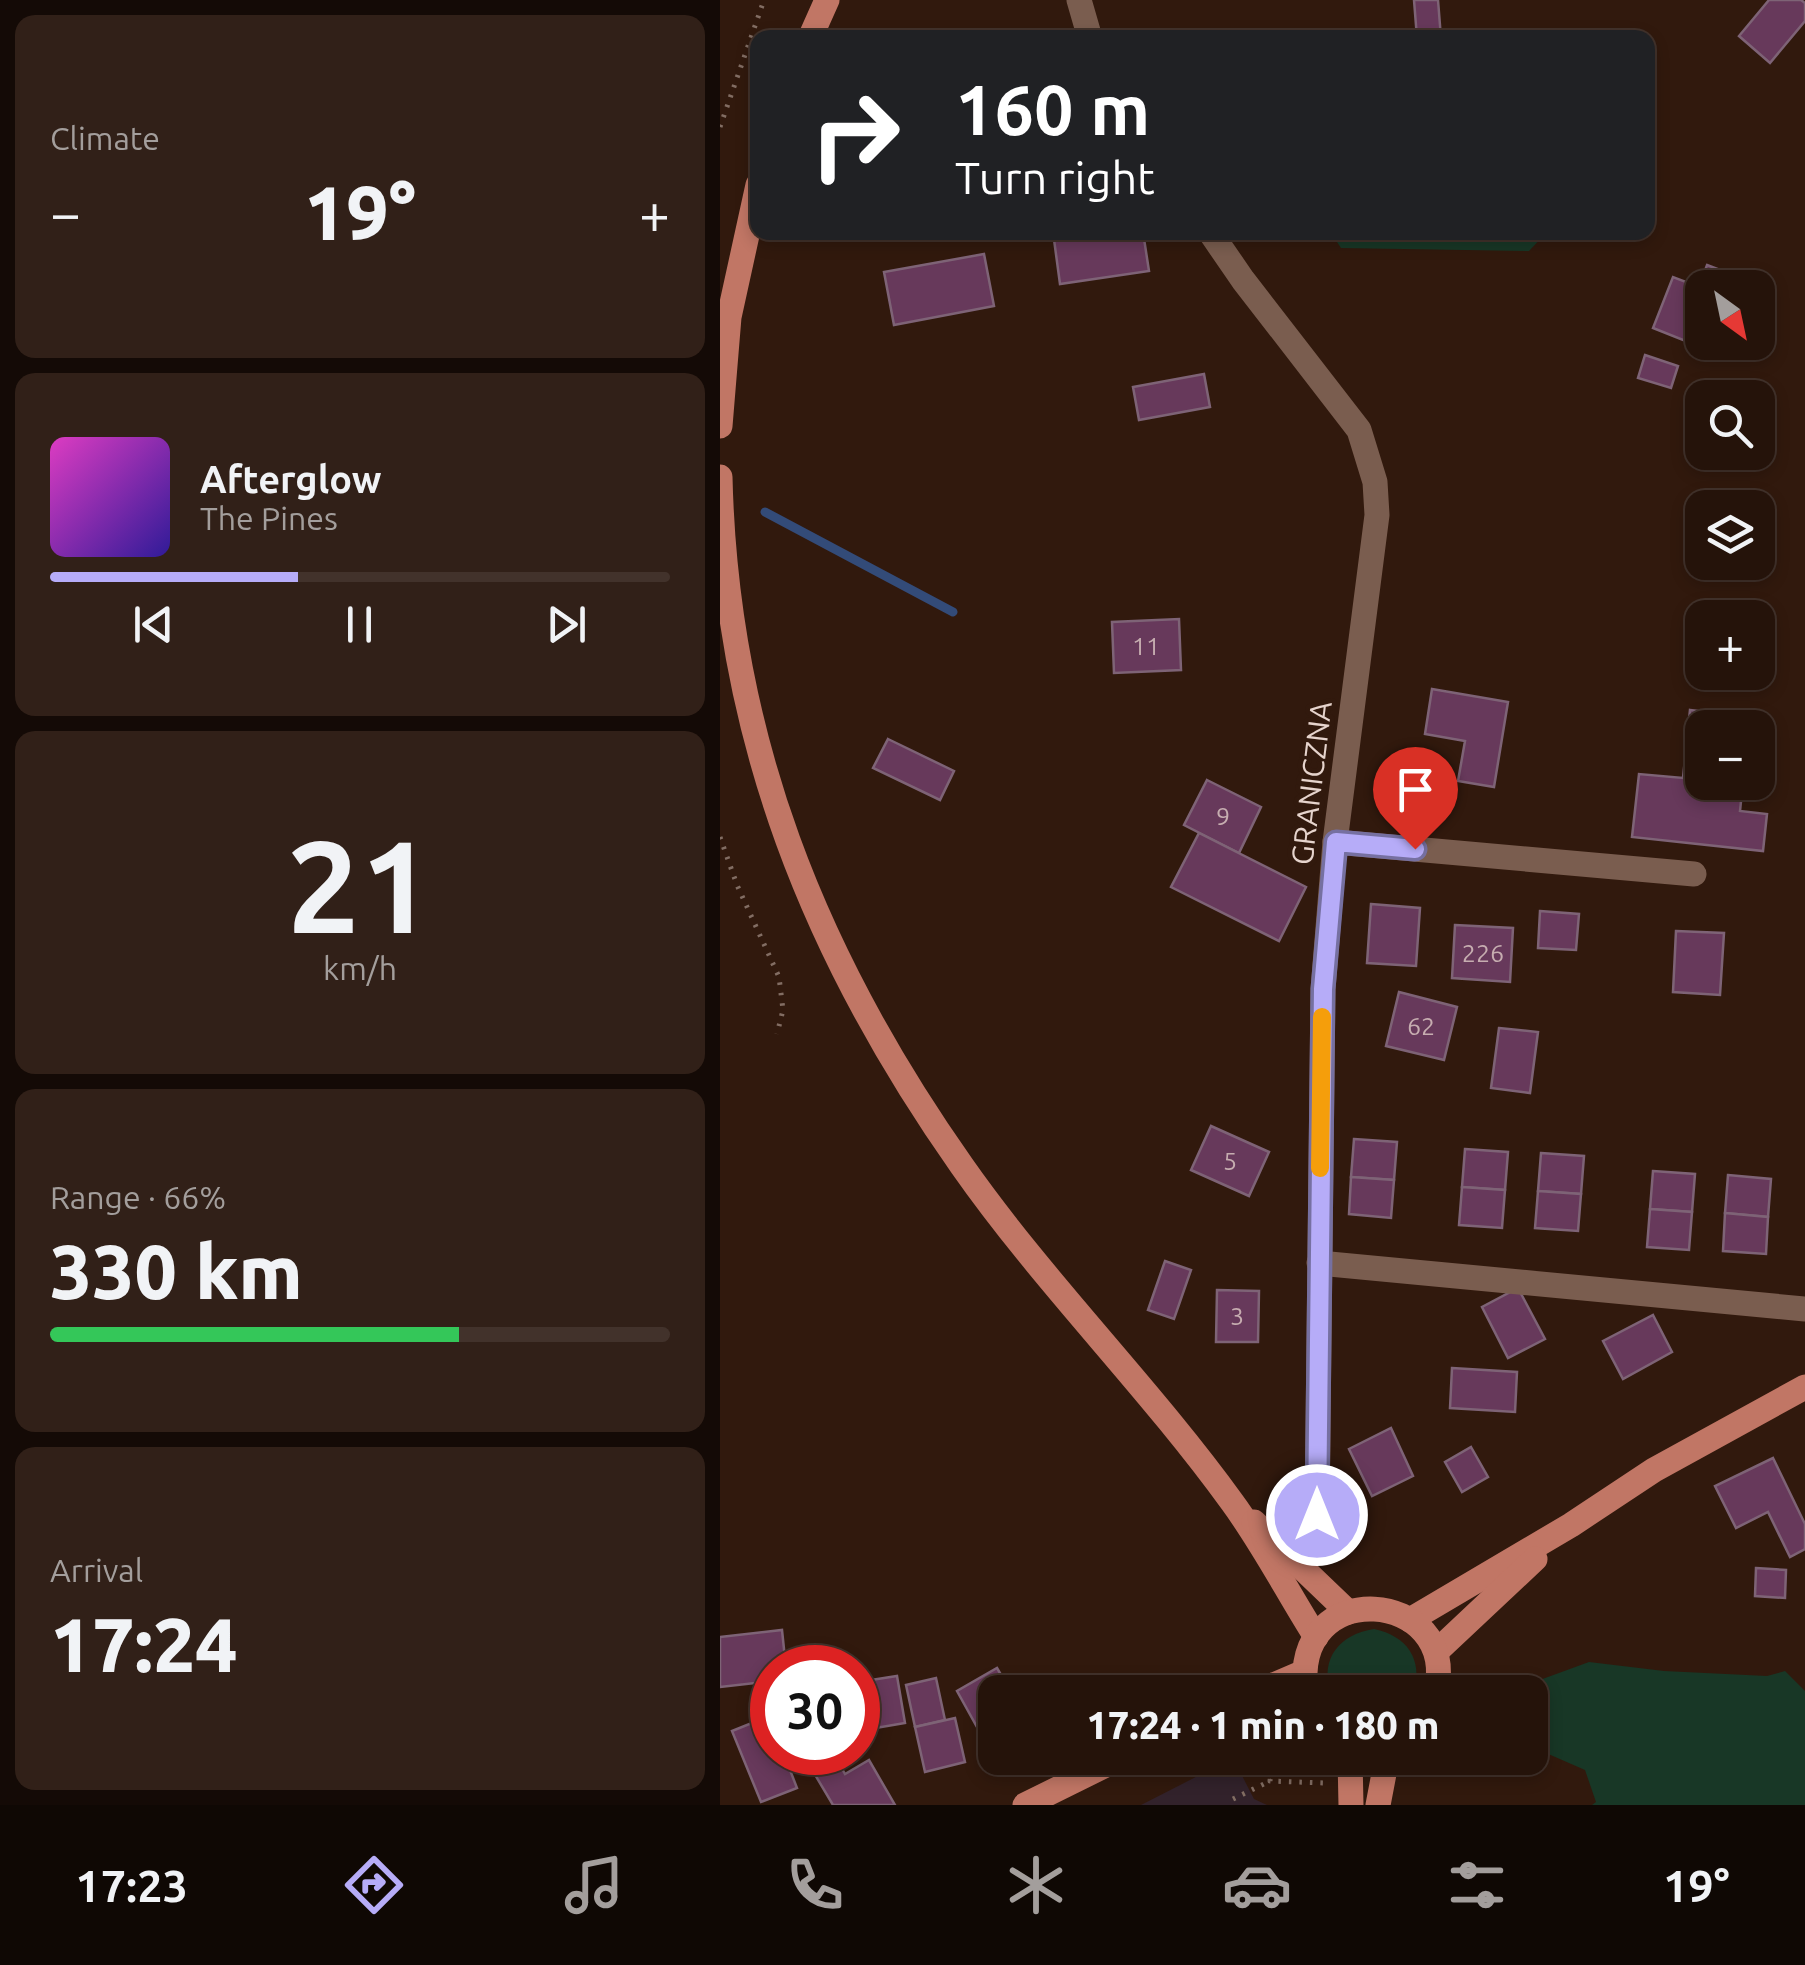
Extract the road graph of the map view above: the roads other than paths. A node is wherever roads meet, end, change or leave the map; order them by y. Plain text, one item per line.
1 (827, 0) edge
2 (1079, 0) edge
3 (814, 30) edge
4 (1088, 30) edge
5 (750, 222) edge
6 (1216, 240) edge
7 (720, 426) edge
8 (720, 477) edge
9 (1336, 842) junction
10 (1694, 874) dead end
11 (1319, 1263) junction
12 (1805, 1309) edge
13 (1805, 1387) edge
14 (1234, 1504) junction
15 (1317, 1515) dead end
16 (1571, 1525) junction
17 (1348, 1612) junction
18 (1410, 1620) junction
19 (1316, 1637) junction
20 (1436, 1652) junction
21 (1305, 1675) edge
22 (1439, 1675) edge
23 (1086, 1775) edge
24 (1351, 1775) edge
25 (1383, 1775) edge
26 (1025, 1805) edge
27 (1352, 1805) edge
28 (1378, 1805) edge

1 - 3 main road
2 - 4 street
5 - 7 main road
6 - 9 street, GRANICZNA
8 - 14 main road
9 - 10 street
9 - 11 street, GRANICZNA
11 - 12 street
11 - 15 street, GRANICZNA
13 - 16 main road
14 - 17 main road
14 - 19 main road
16 - 18 main road
16 - 20 main road
17 - 18 main road
17 - 19 main road
18 - 20 main road
19 - 21 main road
20 - 22 main road
23 - 26 main road
24 - 27 main road
25 - 28 main road

